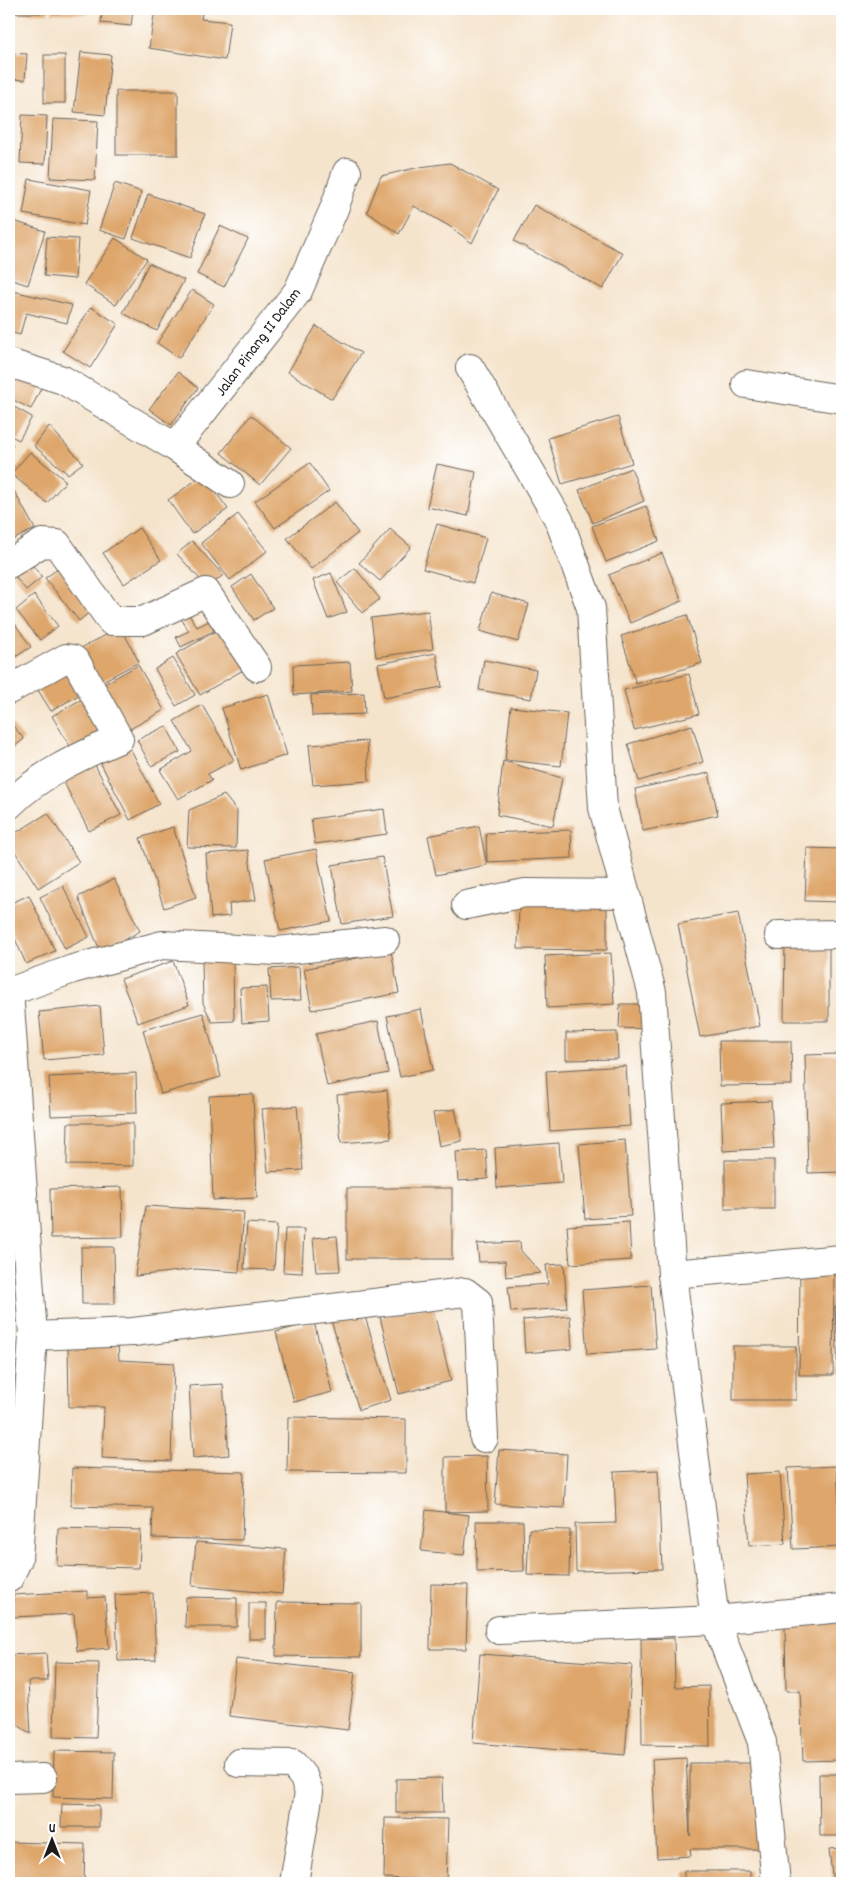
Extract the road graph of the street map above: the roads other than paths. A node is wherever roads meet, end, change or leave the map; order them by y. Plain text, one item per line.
1 (347, 172) dead end
2 (9, 363) edge
3 (470, 368) dead end
4 (746, 384) dead end
5 (842, 399) edge
6 (175, 447) junction
7 (230, 484) dead end
8 (9, 564) edge
9 (257, 666) dead end
10 (9, 690) edge
11 (9, 805) edge
12 (626, 894) junction
13 (466, 905) dead end
14 (842, 934) edge
15 (778, 935) dead end
16 (385, 940) dead end
17 (9, 991) edge
18 (842, 1260) edge
19 (672, 1274) junction
20 (24, 1348) edge
21 (484, 1438) dead end
22 (9, 1578) edge
23 (842, 1608) edge
24 (715, 1620) junction
25 (499, 1630) dead end
26 (239, 1763) dead end
27 (43, 1778) dead end
28 (9, 1779) edge
29 (294, 1883) edge
30 (776, 1883) edge

1 - 6 street, Jalan Pinang II Dalam
2 - 6 street
3 - 12 street
4 - 5 street
6 - 7 street
8 - 9 street
10 - 11 street
12 - 13 street
12 - 19 street
14 - 15 street
16 - 17 street
17 - 20 street
18 - 19 street
19 - 24 street
20 - 21 street
20 - 22 street
23 - 24 street
24 - 25 street
24 - 30 street
26 - 29 street
27 - 28 street

